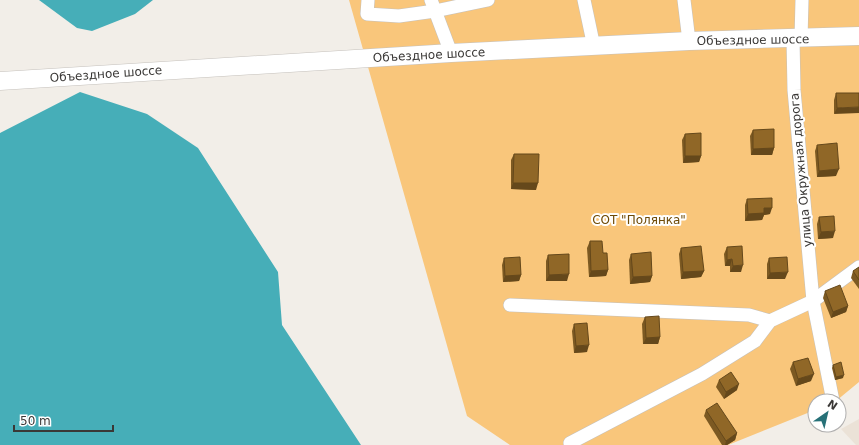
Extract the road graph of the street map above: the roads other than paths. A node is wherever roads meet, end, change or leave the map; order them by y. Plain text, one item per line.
1 (368, 0) edge
2 (488, 0) edge
3 (584, 0) edge
4 (684, 0) edge
5 (802, 0) edge
6 (433, 6) edge
7 (859, 36) edge
8 (797, 39) junction
9 (689, 41) junction
10 (594, 47) junction
11 (451, 53) junction
12 (0, 81) edge
13 (859, 267) edge
14 (813, 301) junction
15 (510, 305) dead end
16 (770, 321) junction
17 (831, 393) edge
18 (570, 443) dead end

1 - 6 street
2 - 6 street
3 - 10 street
4 - 9 street
5 - 8 street, улица Окружная дорога
6 - 11 street
7 - 8 main road, Объездное шоссе
8 - 9 main road, Объездное шоссе
8 - 14 street, улица Окружная дорога
9 - 10 main road, Объездное шоссе
10 - 11 main road, Объездное шоссе
11 - 12 main road, Объездное шоссе
13 - 14 street
14 - 16 street
14 - 17 street, улица Окружная дорога
15 - 16 street
16 - 18 street

